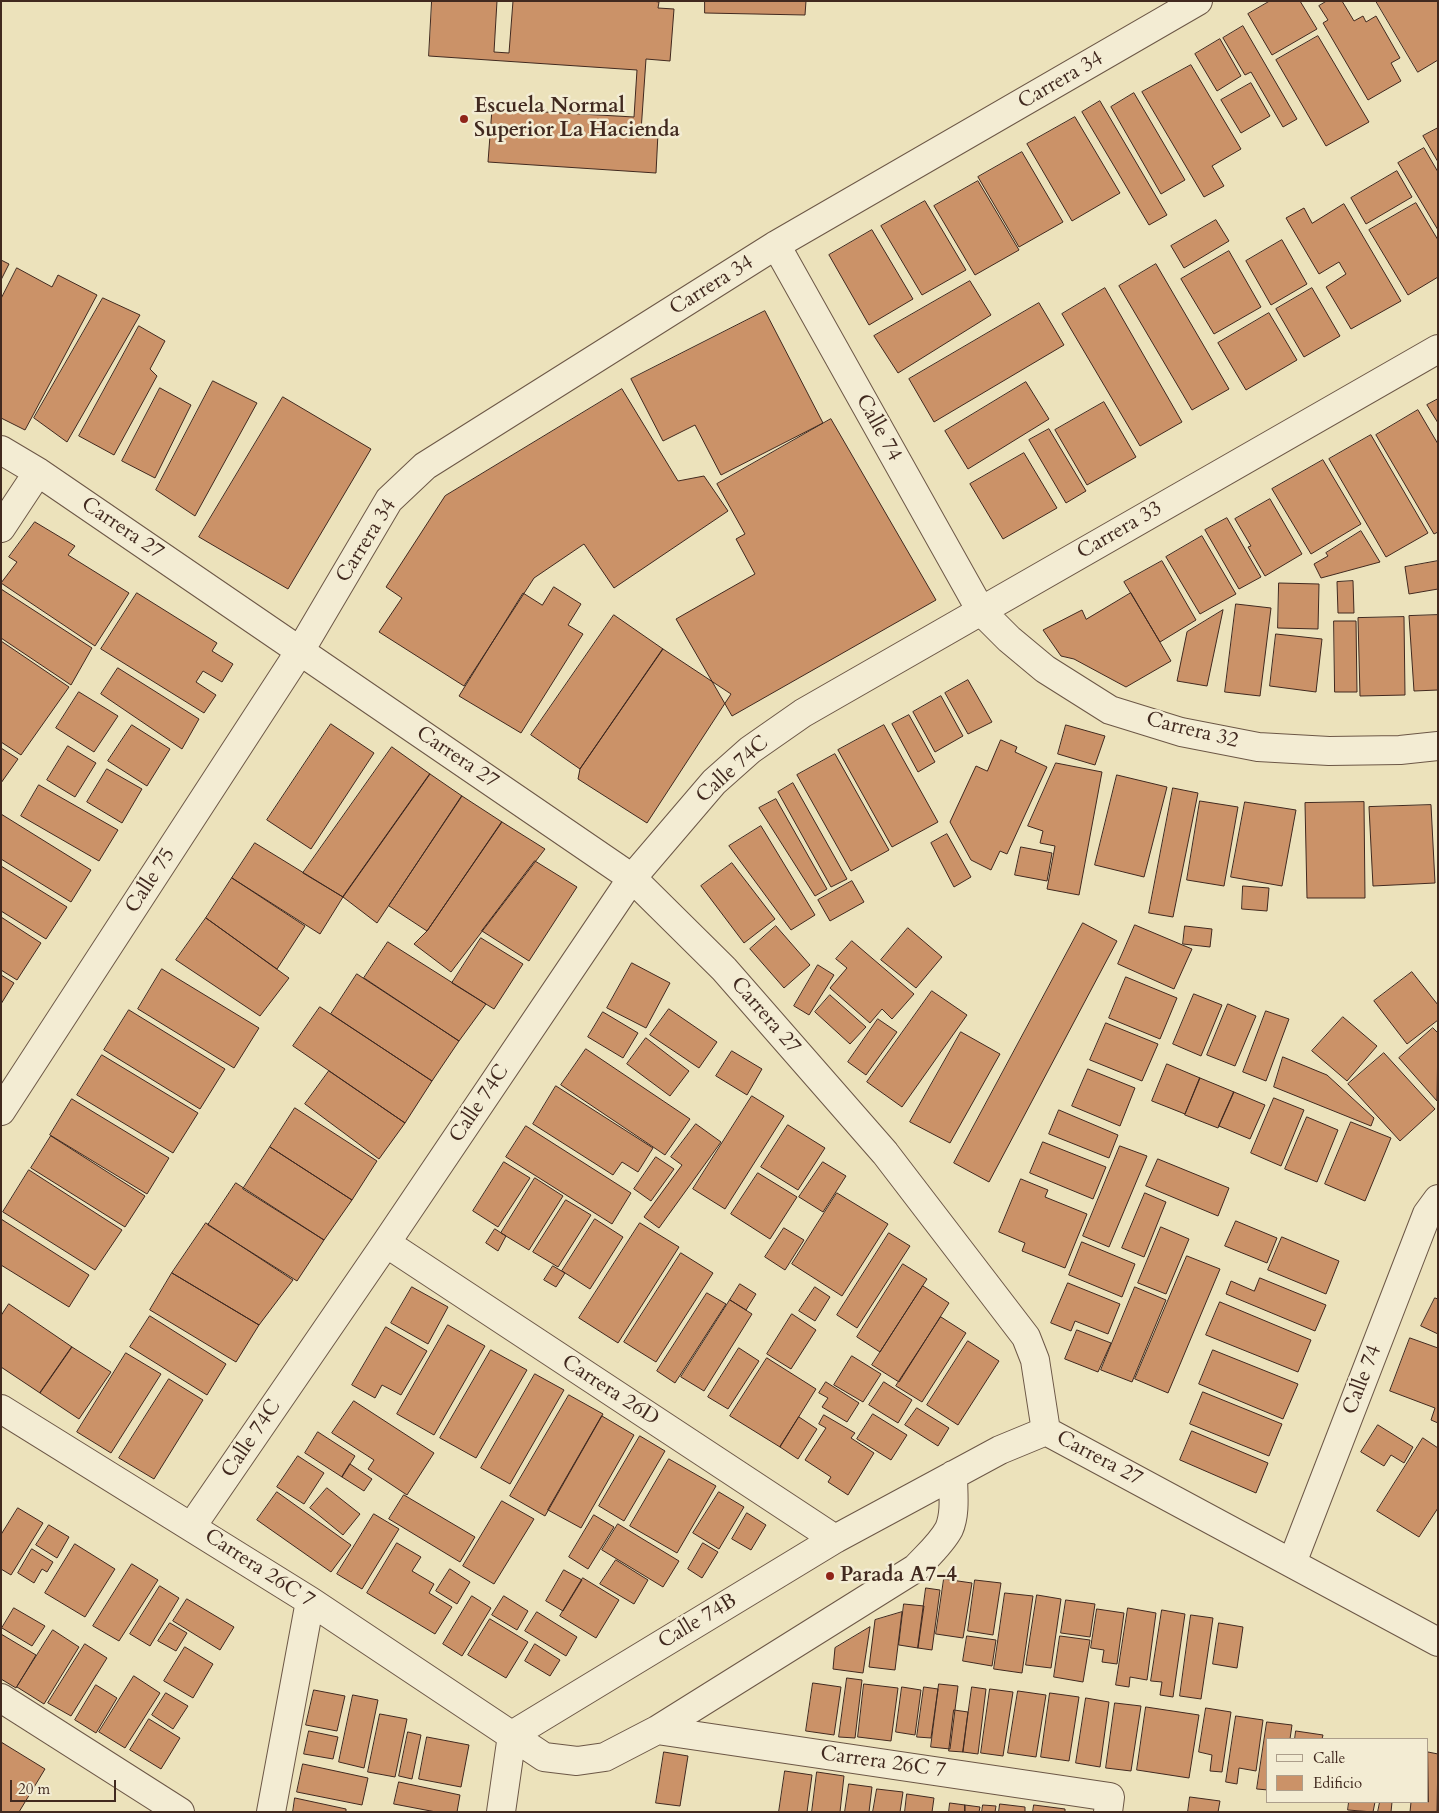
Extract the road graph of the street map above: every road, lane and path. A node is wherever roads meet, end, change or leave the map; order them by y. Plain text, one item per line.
1 (1198, 1) edge
2 (776, 245) junction
3 (1438, 349) edge
4 (1, 450) edge
5 (38, 472) junction
6 (1, 528) edge
7 (980, 611) junction
8 (300, 651) junction
9 (803, 713) joint
10 (1438, 746) edge
11 (632, 878) junction
12 (1, 1111) edge
13 (1438, 1199) edge
14 (386, 1243) junction
15 (1, 1409) edge
16 (1046, 1431) junction
17 (953, 1475) junction
18 (192, 1526) junction
19 (835, 1539) junction
20 (1292, 1563) junction
21 (310, 1602) junction
22 (1438, 1642) edge
23 (1, 1698) edge
24 (657, 1730) junction
25 (512, 1735) junction
26 (1109, 1804) edge
27 (180, 1812) edge
28 (271, 1812) edge
29 (501, 1812) edge

1 - 2 street, Carrera 34
2 - 7 street, Calle 74
2 - 8 street, Carrera 34
3 - 7 street, Carrera 33
4 - 5 street, Carrera 27
5 - 6 street
5 - 8 street, Carrera 27
7 - 9 street, Carrera 33
7 - 10 street, Carrera 32
8 - 11 street, Carrera 27
8 - 12 street, Calle 75
9 - 11 street, Calle 74C
11 - 14 street, Calle 74C
11 - 16 street, Carrera 27
13 - 20 street, Calle 74
14 - 18 street, Calle 74C
14 - 19 street, Carrera 26D
15 - 18 street, Carrera 26C 7
16 - 17 street, Calle 74B
16 - 20 street, Carrera 27
17 - 19 street, Calle 74B
17 - 24 street
18 - 21 street, Carrera 26C 7
19 - 25 street, Calle 74B
20 - 22 street, Carrera 27
21 - 25 street, Carrera 26C 7
21 - 28 street
23 - 27 street
24 - 25 street, Carrera 26C 7
24 - 26 street, Carrera 26C 7
25 - 29 street

